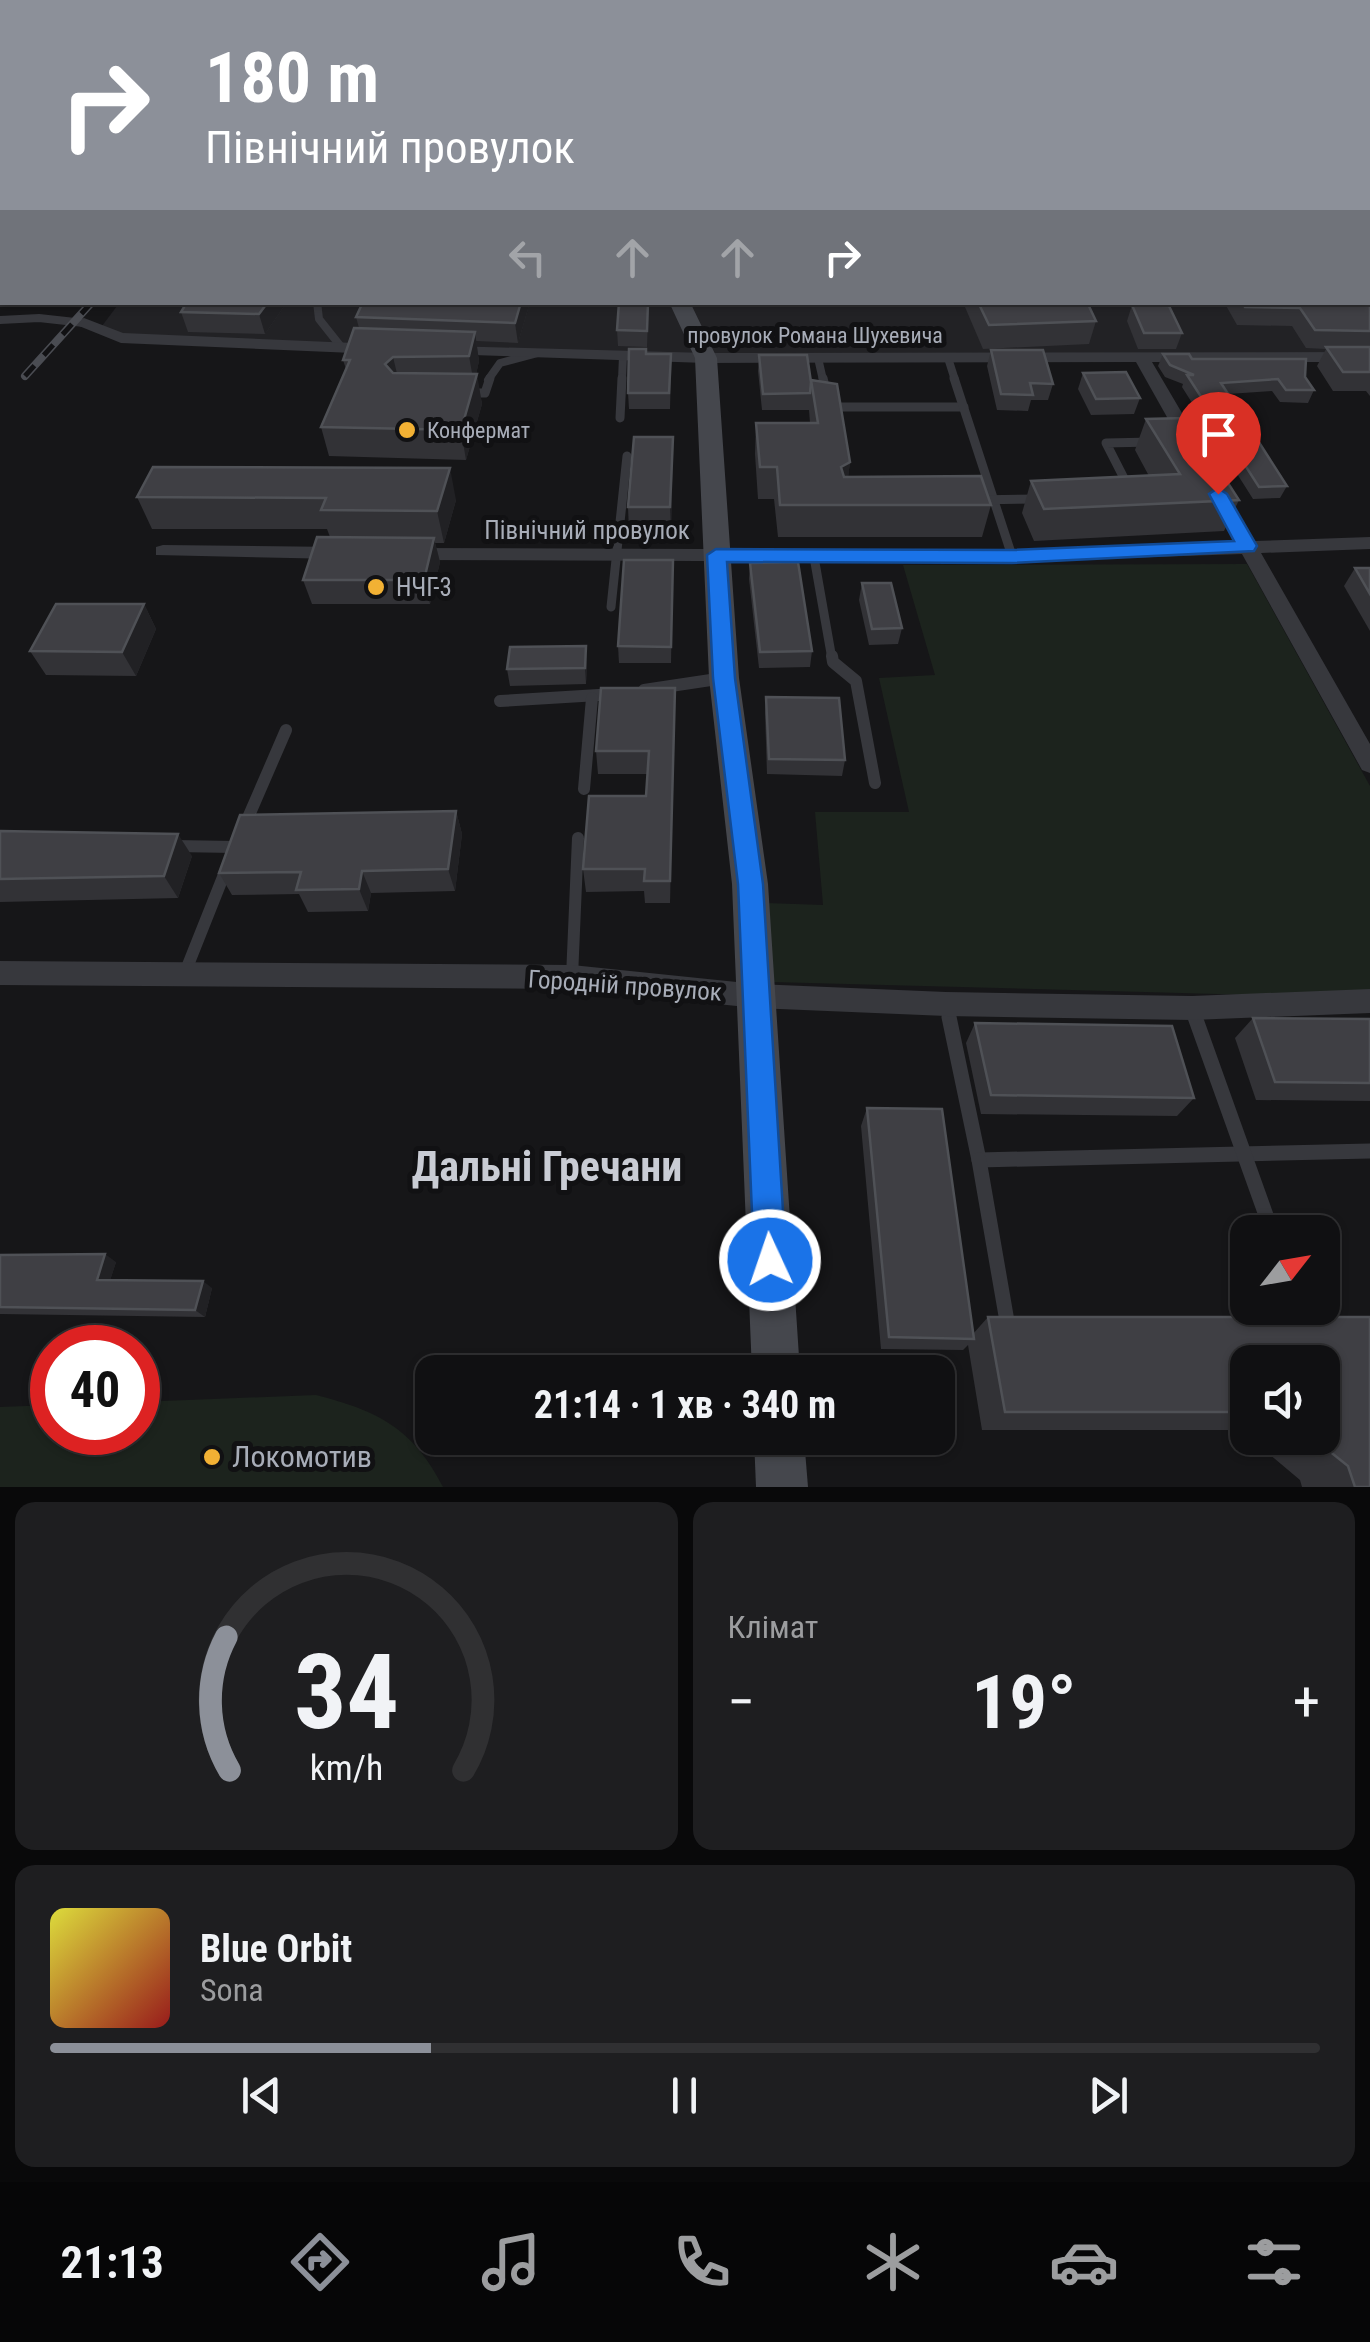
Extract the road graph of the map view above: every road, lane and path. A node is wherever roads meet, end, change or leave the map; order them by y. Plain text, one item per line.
1 (317, 305) edge
2 (681, 305) edge
3 (0, 320) edge
4 (84, 323) joint
5 (342, 348) junction
6 (400, 350) edge
7 (440, 351) edge
8 (538, 353) junction
9 (622, 356) junction
10 (1370, 357) edge
11 (706, 358) junction
12 (818, 358) junction
13 (948, 358) junction
14 (1142, 358) junction
15 (451, 394) edge
16 (964, 407) junction
17 (620, 418) dead end
18 (1156, 442) edge
19 (627, 456) dead end
20 (1114, 498) edge
21 (1054, 499) edge
22 (994, 500) junction
23 (956, 501) edge
24 (1370, 543) edge
25 (1247, 546) junction
26 (163, 551) dead end
27 (716, 555) junction
28 (616, 556) junction
29 (1012, 556) junction
30 (814, 557) junction
31 (611, 607) dead end
32 (724, 678) junction
33 (592, 698) junction
34 (500, 701) dead end
35 (286, 730) dead end
36 (1370, 764) edge
37 (875, 783) dead end
38 (584, 788) dead end
39 (578, 838) dead end
40 (159, 846) edge
41 (235, 846) junction
42 (0, 973) edge
43 (184, 975) junction
44 (572, 977) junction
45 (756, 996) junction
46 (1370, 1001) edge
47 (946, 1004) junction
48 (1192, 1008) junction
49 (1243, 1151) junction
50 (1370, 1152) edge
51 (978, 1160) junction
52 (1266, 1215) edge
53 (1026, 1326) edge
54 (775, 1355) edge
55 (780, 1455) edge
56 (782, 1487) edge

1 - 5 lane
2 - 11 street
3 - 4 lane
4 - 5 street
5 - 6 street
7 - 8 street, провулок Романа Шухевича
8 - 9 street, провулок Романа Шухевича
8 - 15 lane
9 - 11 street, провулок Романа Шухевича
9 - 17 lane
10 - 14 street, провулок Романа Шухевича
11 - 12 street, провулок Романа Шухевича
11 - 27 street
12 - 13 street, провулок Романа Шухевича
12 - 16 lane
13 - 14 street, провулок Романа Шухевича
13 - 16 lane
14 - 25 street
16 - 22 lane
18 - 20 lane
19 - 28 lane
21 - 22 lane
22 - 23 lane
22 - 29 lane
24 - 25 street, Північний провулок
25 - 29 street, Північний провулок
25 - 36 street
26 - 28 street, Північний провулок
27 - 28 street, Північний провулок
27 - 30 street, Північний провулок
27 - 32 street
28 - 31 lane
29 - 30 street, Північний провулок
30 - 37 lane
32 - 33 lane
32 - 45 street
33 - 34 lane
33 - 38 lane
35 - 41 lane
39 - 44 lane
40 - 41 lane
41 - 43 lane
42 - 43 street, Городній провулок
43 - 44 street, Городній провулок
44 - 45 street, Городній провулок
45 - 47 street, Городній провулок
45 - 54 street
46 - 48 street, Городній провулок
47 - 48 street, Городній провулок
47 - 51 lane
48 - 49 lane
49 - 50 lane
49 - 51 lane
49 - 52 lane
51 - 53 lane
55 - 56 street

